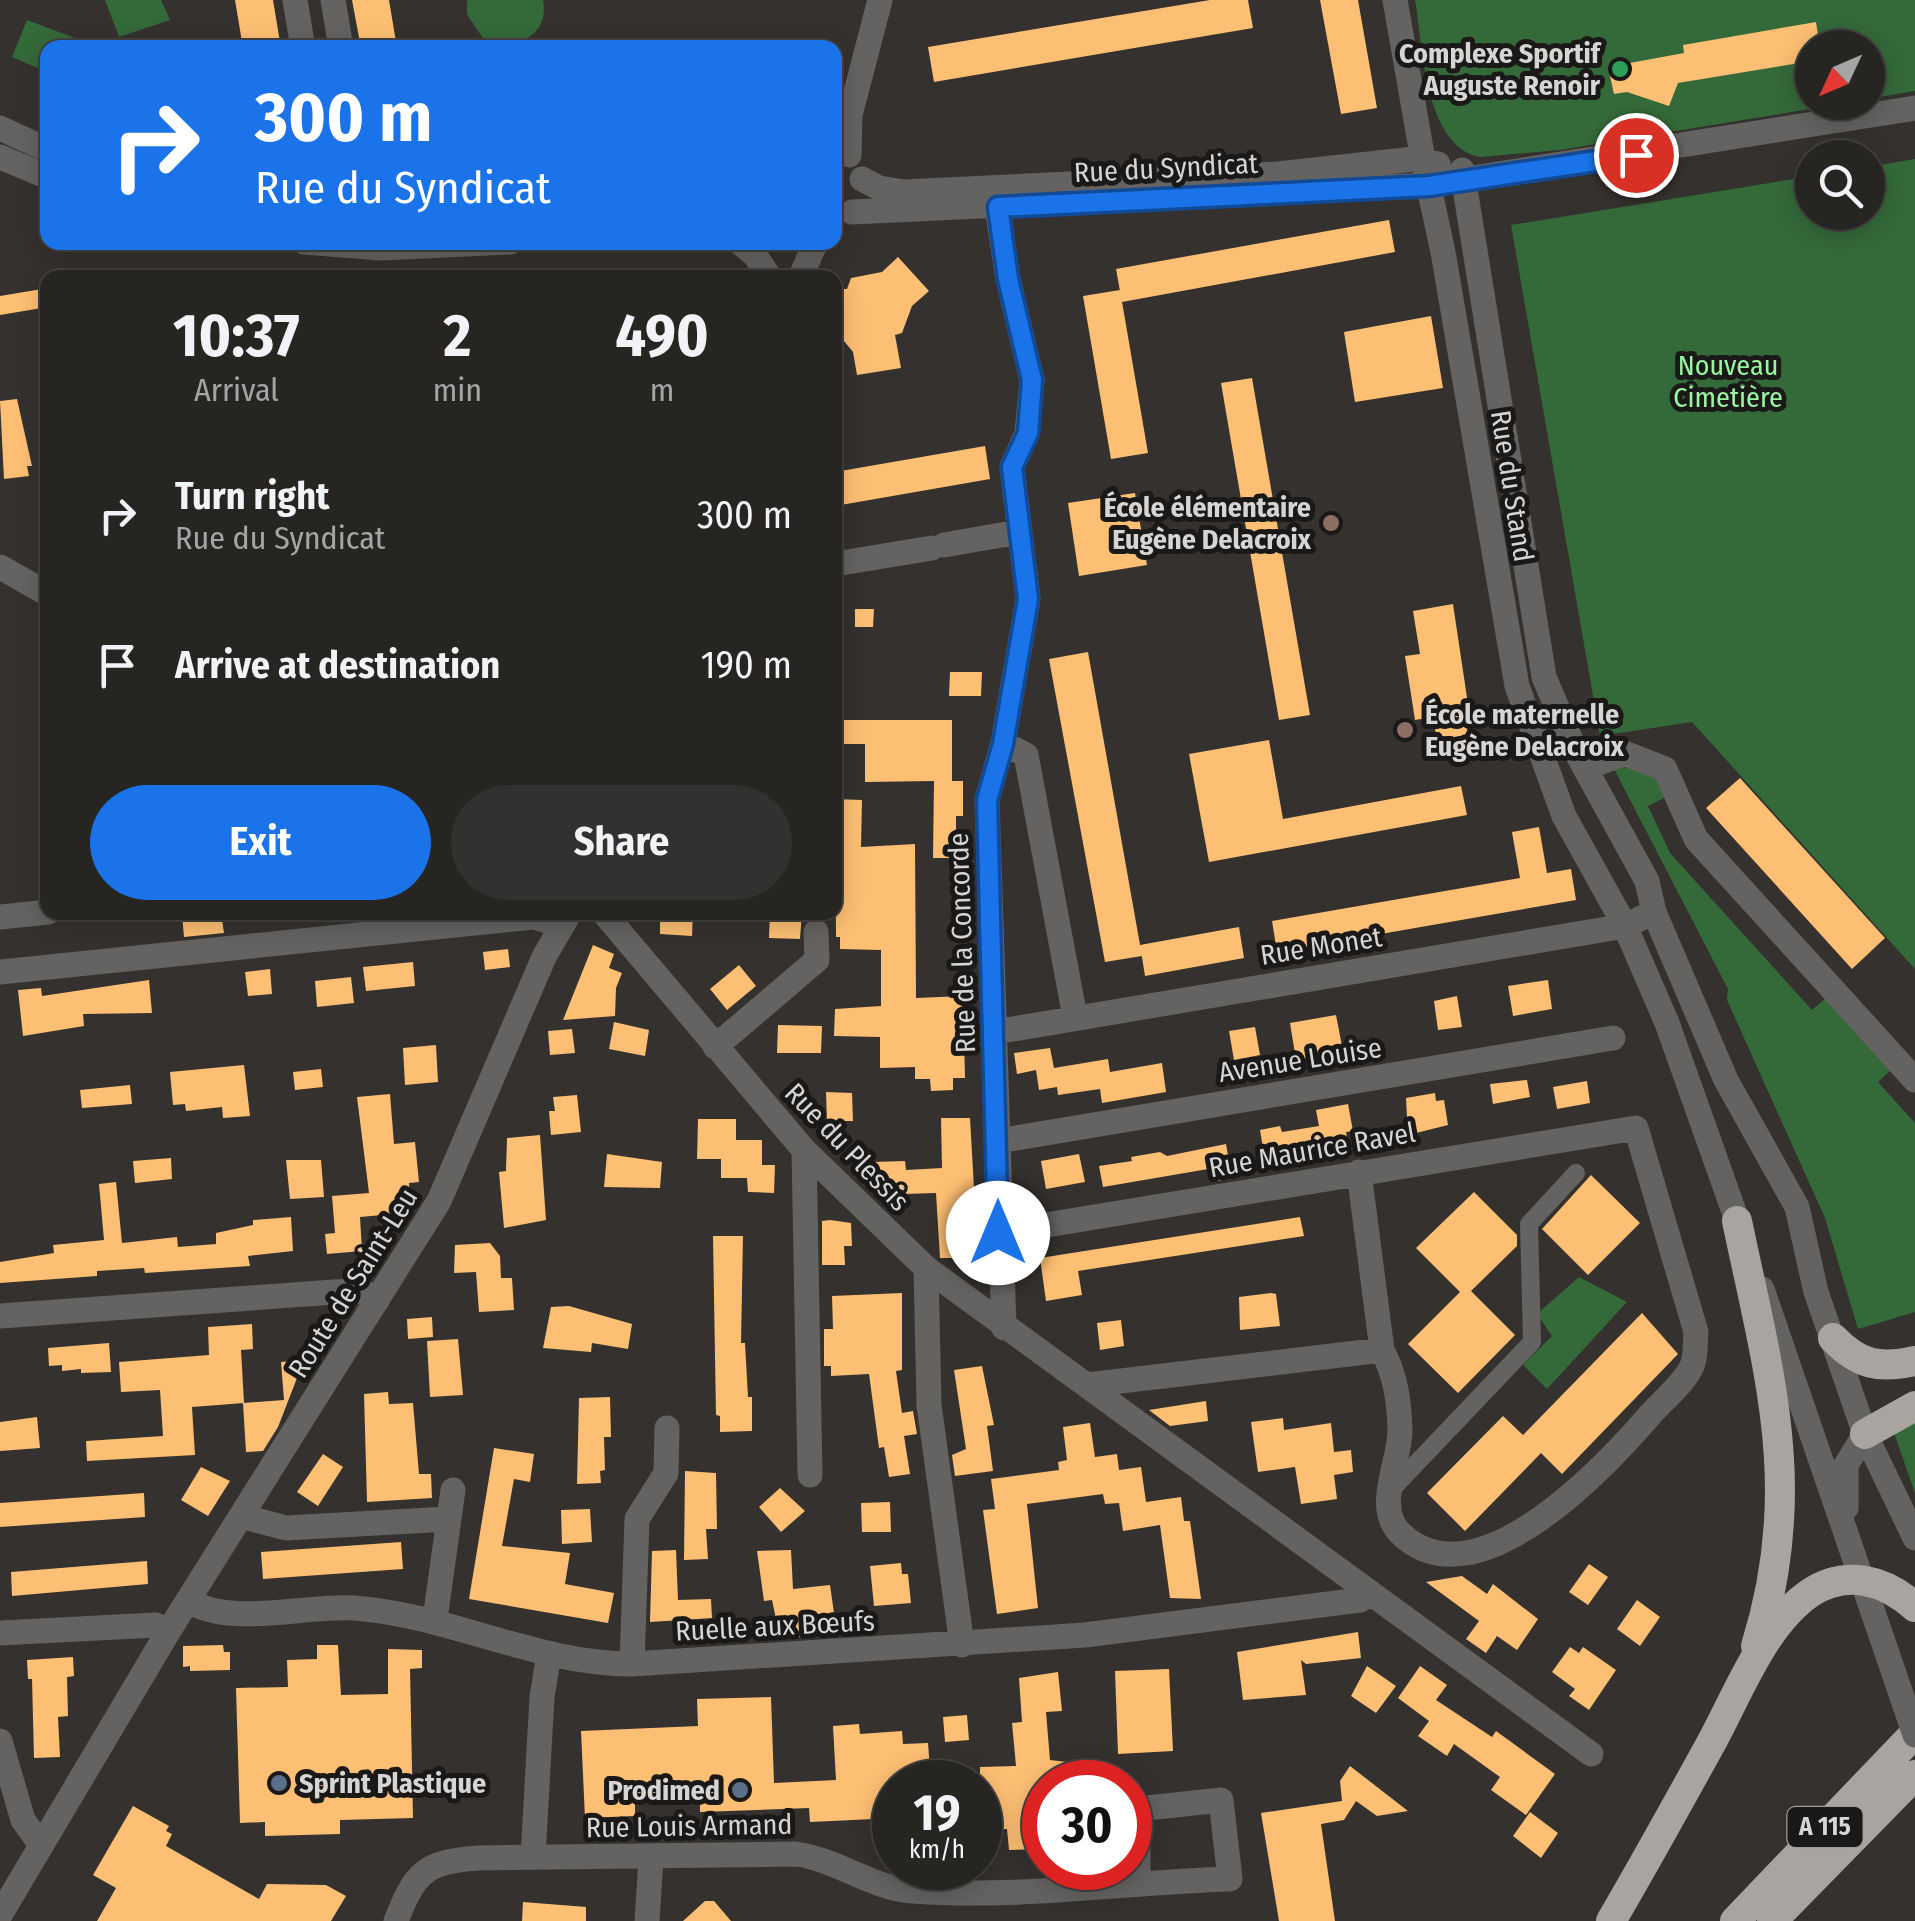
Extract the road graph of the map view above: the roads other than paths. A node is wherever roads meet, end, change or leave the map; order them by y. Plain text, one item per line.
1 (294, 0) edge
2 (332, 0) edge
3 (880, 0) edge
4 (1396, 0) edge
5 (302, 40) edge
6 (340, 40) edge
7 (864, 54) junction
8 (842, 104) edge
9 (1915, 108) edge
10 (0, 128) edge
11 (40, 146) edge
12 (842, 151) edge
13 (0, 156) edge
14 (1423, 160) junction
15 (40, 174) edge
16 (1469, 174) junction
17 (862, 179) junction
18 (1429, 186) junction
19 (998, 207) junction
20 (844, 217) edge
21 (749, 250) edge
22 (765, 270) edge
23 (1018, 532) junction
24 (842, 563) edge
25 (0, 567) edge
26 (40, 590) edge
27 (1003, 744) junction
28 (1586, 768) junction
29 (1654, 912) junction
30 (40, 913) edge
31 (0, 917) edge
32 (513, 920) edge
33 (560, 920) edge
34 (609, 920) edge
35 (1625, 926) junction
36 (816, 932) dead end
37 (0, 972) edge
38 (1075, 1018) junction
39 (995, 1032) junction
40 (1613, 1038) dead end
41 (715, 1047) junction
42 (1911, 1076) edge
43 (998, 1141) junction
44 (804, 1150) junction
45 (1359, 1172) junction
46 (1576, 1173) dead end
47 (1737, 1220) junction
48 (998, 1233) junction
49 (926, 1268) junction
50 (377, 1301) junction
51 (0, 1316) edge
52 (1004, 1328) junction
53 (1833, 1338) junction
54 (1382, 1350) junction
55 (1915, 1361) edge
56 (1087, 1386) junction
57 (1915, 1406) edge
58 (667, 1428) dead end
59 (1865, 1434) junction
60 (810, 1474) dead end
61 (453, 1490) dead end
62 (1390, 1491) junction
63 (242, 1516) junction
64 (448, 1519) junction
65 (1915, 1538) edge
66 (1858, 1566) junction
67 (1371, 1592) junction
68 (1915, 1608) edge
69 (177, 1618) junction
70 (435, 1619) junction
71 (0, 1633) edge
72 (962, 1645) junction
73 (549, 1654) junction
74 (632, 1664) junction
75 (1746, 1680) junction
76 (1915, 1734) edge
77 (0, 1740) edge
78 (1591, 1754) dead end
79 (1915, 1775) edge
80 (41, 1846) junction
81 (522, 1857) junction
82 (651, 1858) junction
83 (1138, 1881) joint
84 (1022, 1889) edge
85 (0, 1915) edge
86 (396, 1921) edge
87 (647, 1921) edge
88 (1611, 1921) edge
89 (1736, 1921) edge
90 (1772, 1921) edge

1 - 5 street
2 - 6 street
3 - 7 street
4 - 14 street, Rue du Stand
7 - 8 street
7 - 12 street
9 - 16 street, Rue du Syndicat
10 - 11 street
12 - 17 street
13 - 15 street
14 - 16 street, Rue du Syndicat
14 - 17 street, Rue du Syndicat
14 - 18 street, Rue du Stand
16 - 18 street, Rue du Syndicat
16 - 28 street, Rue du Stand
17 - 20 street
18 - 19 street, Rue du Syndicat
18 - 35 street, Rue du Stand
19 - 20 street, Rue du Syndicat
19 - 23 street, Rue de la Concorde
21 - 22 street
23 - 24 street
23 - 27 street, Rue de la Concorde
25 - 26 street
27 - 38 street
27 - 39 street, Rue de la Concorde
28 - 29 street, Rue du Stand
28 - 42 street
29 - 35 street, Rue Monet
29 - 53 street, Rue du Stand
30 - 31 street
32 - 37 street
33 - 50 street, Route de Saint-Leu
34 - 41 street, Rue du Plessis
35 - 38 street, Rue Monet
35 - 47 street, Rue du Stand
36 - 41 street
38 - 39 street, Rue Monet
39 - 43 street, Rue de la Concorde
40 - 43 street, Avenue Louise
41 - 44 street, Rue du Plessis
43 - 48 street, Rue de la Concorde
44 - 49 street, Rue du Plessis
44 - 60 street
45 - 48 street, Rue Maurice Ravel
45 - 54 street
45 - 62 street, Rue Maurice Ravel
46 - 62 street
47 - 66 street, Rue du Stand
47 - 75 highway
48 - 52 street, Rue de la Concorde
49 - 52 street, Rue du Plessis
49 - 72 street
50 - 51 street
50 - 63 street, Route de Saint-Leu
52 - 56 street, Rue du Plessis
53 - 55 highway
53 - 59 street, Rue du Stand
54 - 56 street
54 - 62 street
56 - 67 street, Rue du Plessis
57 - 59 highway
58 - 74 street
59 - 65 street, Rue du Stand
59 - 66 street
61 - 64 street
63 - 64 street
63 - 69 street, Route de Saint-Leu
64 - 70 street
66 - 68 highway
66 - 75 highway
66 - 76 street, bridge
67 - 72 street, Ruelle aux Bœufs
67 - 78 street, Rue du Plessis
69 - 70 street, Ruelle aux Bœufs
69 - 71 street, Ruelle aux Bœufs
69 - 80 street, Route de Saint-Leu
70 - 73 street, Ruelle aux Bœufs
72 - 74 street, Ruelle aux Bœufs
73 - 74 street, Ruelle aux Bœufs
73 - 81 street
75 - 88 highway
76 - 89 highway, A 115
77 - 80 street
79 - 90 highway, A 115
80 - 85 street, Route de Saint-Leu
81 - 82 street, Rue Louis Armand
81 - 86 street, Rue Louis Armand
82 - 84 street, Rue Louis Armand
82 - 87 street
83 - 83 street, Rue Louis Armand

